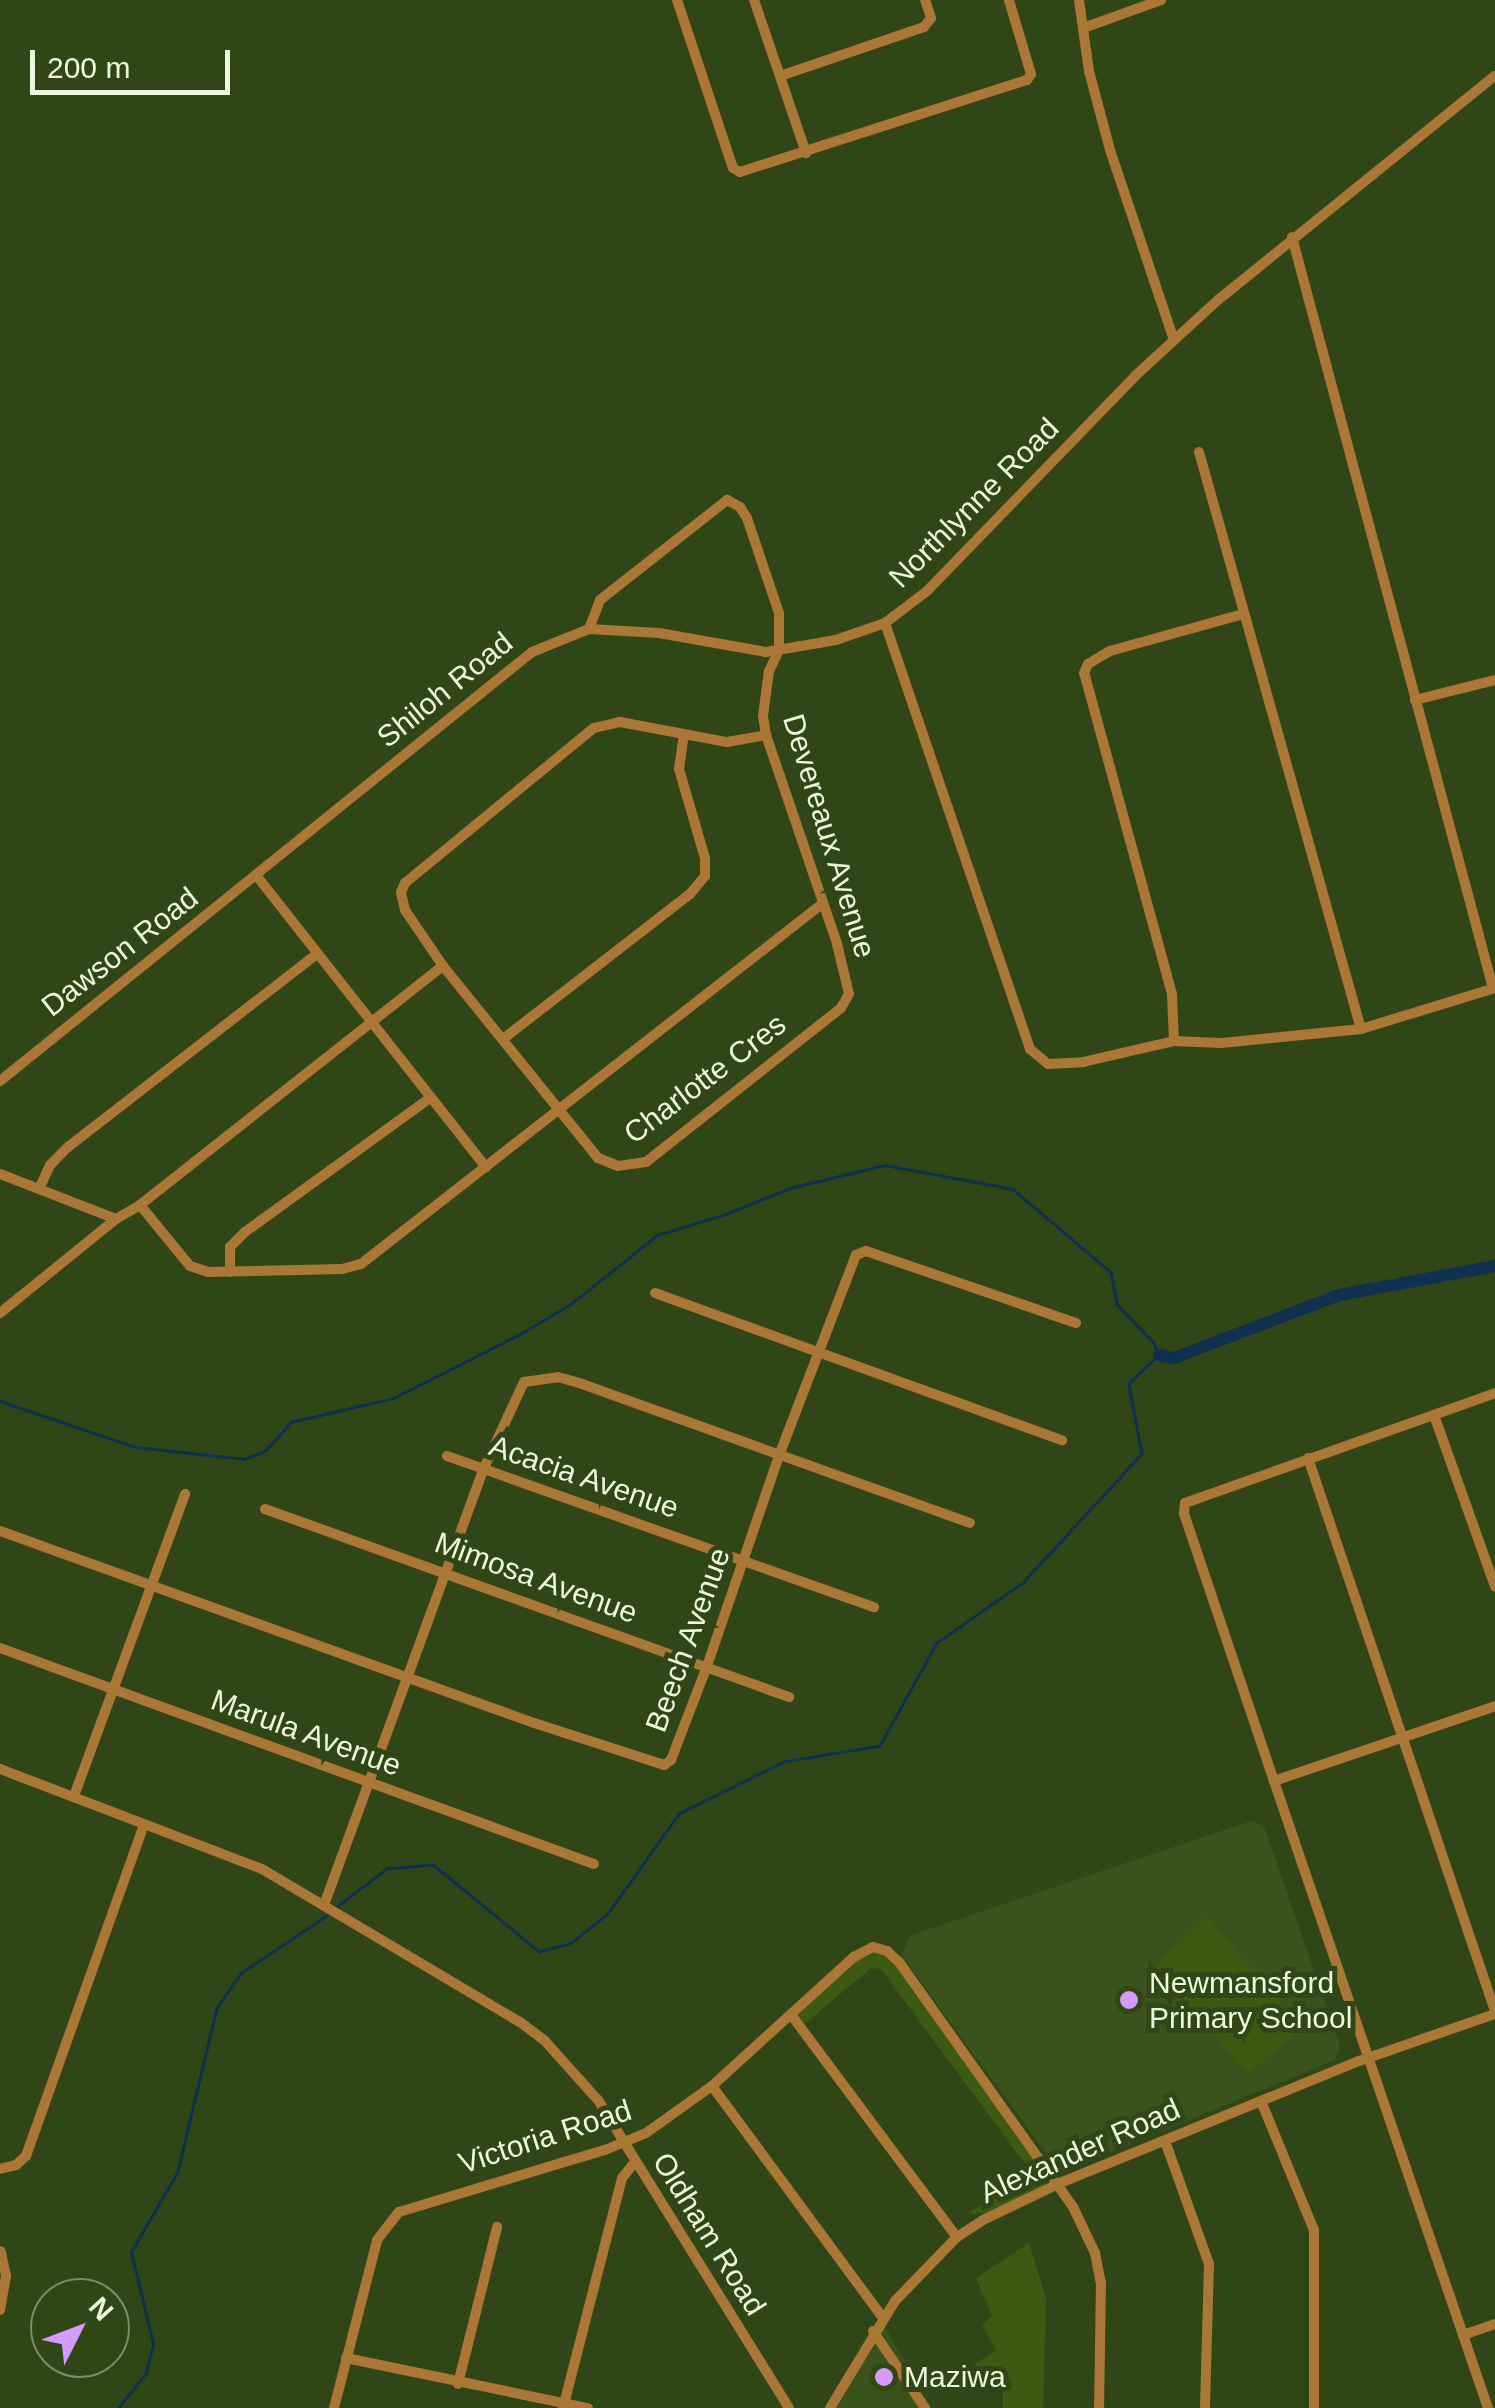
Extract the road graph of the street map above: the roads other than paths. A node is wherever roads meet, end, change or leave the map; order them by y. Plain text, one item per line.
1 (677, 0) edge
2 (754, 0) edge
3 (926, 0) edge
4 (1008, 0) edge
5 (1079, 0) edge
6 (1161, 0) edge
7 (1083, 28) junction
8 (780, 76) junction
9 (1495, 76) edge
10 (806, 153) junction
11 (1292, 237) junction
12 (1174, 340) junction
13 (1199, 452) dead end
14 (1243, 614) junction
15 (885, 623) junction
16 (590, 628) junction
17 (780, 650) junction
18 (1495, 680) edge
19 (1415, 700) junction
20 (684, 734) junction
21 (766, 735) junction
22 (270, 862) joint
23 (256, 875) junction
24 (822, 904) junction
25 (318, 954) junction
26 (444, 966) junction
27 (1494, 988) edge
28 (840, 1008) joint
29 (373, 1023) junction
30 (1361, 1029) junction
31 (503, 1038) junction
32 (1174, 1041) junction
33 (0, 1081) edge
34 (430, 1098) junction
35 (558, 1111) junction
36 (486, 1167) junction
37 (0, 1174) edge
38 (38, 1189) junction
39 (140, 1205) junction
40 (116, 1218) junction
41 (230, 1272) junction
42 (655, 1293) dead end
43 (0, 1312) edge
44 (1076, 1324) dead end
45 (820, 1350) junction
46 (1495, 1394) edge
47 (1434, 1416) junction
48 (1062, 1440) dead end
49 (780, 1453) junction
50 (447, 1456) dead end
51 (1308, 1458) junction
52 (484, 1468) junction
53 (185, 1494) dead end
54 (264, 1509) dead end
55 (970, 1522) dead end
56 (0, 1531) edge
57 (744, 1561) junction
58 (447, 1572) junction
59 (150, 1583) junction
60 (1495, 1586) edge
61 (874, 1606) dead end
62 (0, 1648) edge
63 (706, 1666) junction
64 (407, 1676) junction
65 (112, 1688) junction
66 (789, 1697) dead end
67 (1495, 1706) edge
68 (1404, 1736) junction
69 (0, 1769) edge
70 (1274, 1781) junction
71 (370, 1784) junction
72 (74, 1796) junction
73 (144, 1824) junction
74 (594, 1864) dead end
75 (327, 1906) junction
76 (1495, 2012) edge
77 (792, 2016) junction
78 (1369, 2057) junction
79 (712, 2086) junction
80 (1261, 2101) junction
81 (1165, 2141) junction
82 (623, 2142) junction
83 (636, 2162) junction
84 (0, 2169) edge
85 (1060, 2182) junction
86 (496, 2227) dead end
87 (957, 2236) junction
88 (0, 2251) edge
89 (0, 2310) edge
90 (882, 2317) junction
91 (1495, 2324) edge
92 (874, 2331) junction
93 (1463, 2335) junction
94 (346, 2358) junction
95 (458, 2384) junction
96 (783, 2404) edge
97 (563, 2406) edge
98 (334, 2408) edge
99 (588, 2408) edge
100 (830, 2408) edge
101 (925, 2408) edge
102 (1099, 2408) edge
103 (1206, 2408) edge
104 (1314, 2408) edge
105 (1488, 2408) edge

1 - 10 street
2 - 8 street
3 - 8 street
4 - 10 street
5 - 7 street
6 - 7 street
7 - 12 street
8 - 10 street
9 - 11 street
11 - 12 street
11 - 19 street
12 - 15 street, Northlynne Road
13 - 14 street
14 - 30 street
14 - 32 street
15 - 17 street, Northlynne Road
15 - 32 street
16 - 17 street, Northlynne Road
16 - 17 street, Devereaux Avenue
16 - 22 street, Shiloh Road
17 - 21 street, Devereaux Avenue
18 - 19 street
19 - 27 street
20 - 21 street, Charlotte Cres
20 - 26 street, Charlotte Cres
20 - 31 street
21 - 24 street, Devereaux Avenue
22 - 23 street, Dawson Road
23 - 25 street
23 - 33 street, Dawson Road
24 - 28 street, Devereaux Avenue
24 - 35 street
25 - 29 street
25 - 38 street
26 - 29 street
26 - 31 street, Charlotte Cres
27 - 30 street
28 - 35 street, Charlotte Cres
29 - 34 street
29 - 39 street
30 - 32 street
31 - 35 street, Charlotte Cres
34 - 36 street
34 - 41 street
35 - 36 street
36 - 41 street
37 - 38 street
38 - 40 street
39 - 40 street
39 - 41 street
40 - 43 street
42 - 45 street
44 - 45 street, Beech Avenue
45 - 48 street
45 - 49 street, Beech Avenue
46 - 47 street
47 - 51 street
47 - 60 street
49 - 52 street
49 - 55 street
49 - 57 street, Beech Avenue
50 - 52 street, Acacia Avenue
51 - 68 street
51 - 70 street
52 - 57 street, Acacia Avenue
52 - 58 street
53 - 59 street
54 - 58 street, Mimosa Avenue
56 - 59 street, Beech Avenue
57 - 61 street, Acacia Avenue
57 - 63 street, Beech Avenue
58 - 63 street, Mimosa Avenue
58 - 64 street
59 - 64 street, Beech Avenue
59 - 65 street
62 - 65 street, Marula Avenue
63 - 64 street, Beech Avenue
63 - 66 street, Mimosa Avenue
64 - 71 street
65 - 71 street, Marula Avenue
65 - 72 street
67 - 68 street
68 - 70 street
68 - 76 street
69 - 72 street, Oldham Road
70 - 78 street
71 - 74 street, Marula Avenue
71 - 75 street
72 - 73 street, Oldham Road
73 - 75 street, Oldham Road
73 - 84 street
75 - 82 street, Oldham Road
76 - 78 street, Alexander Road
77 - 79 street, Victoria Road
77 - 85 street, Victoria Road
77 - 87 street
78 - 80 street, Alexander Road
78 - 93 street
79 - 82 street, Victoria Road
79 - 90 street
80 - 81 street, Alexander Road
80 - 104 street
81 - 85 street, Alexander Road
81 - 103 street
82 - 83 street, Oldham Road
82 - 94 street, Victoria Road
83 - 96 street, Oldham Road
83 - 97 street
85 - 87 street, Alexander Road
85 - 102 street
86 - 95 street
87 - 90 street, Alexander Road
88 - 89 street
90 - 92 street, Alexander Road
91 - 93 street
92 - 100 street, Alexander Road
92 - 101 street
93 - 105 street
94 - 95 street
94 - 98 street, Victoria Road
95 - 97 street
97 - 99 street

